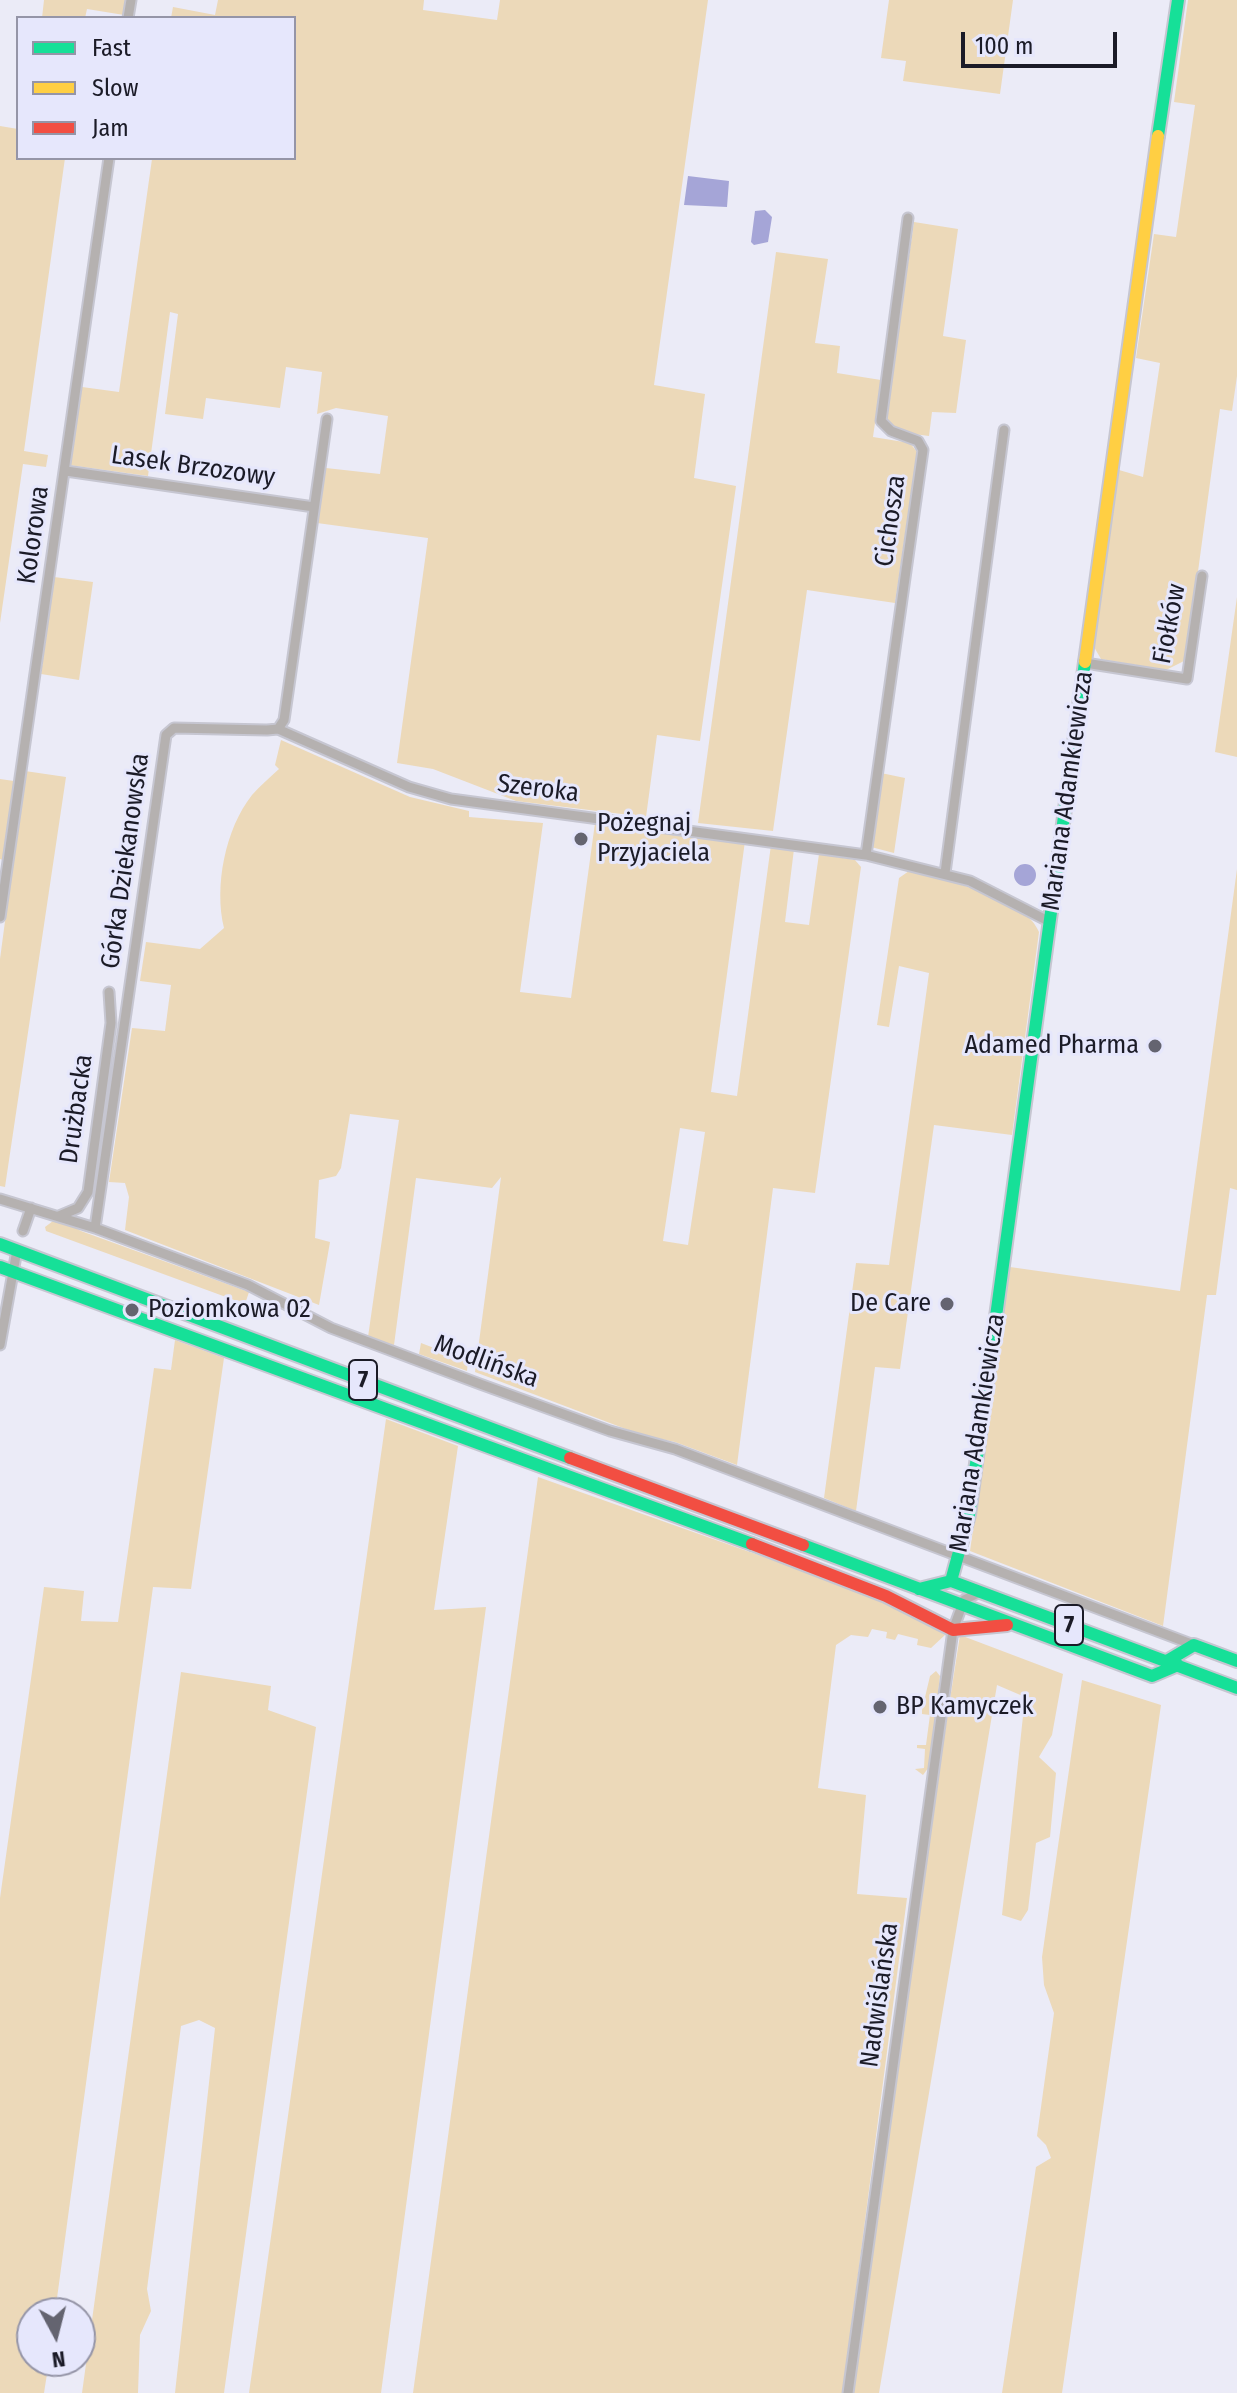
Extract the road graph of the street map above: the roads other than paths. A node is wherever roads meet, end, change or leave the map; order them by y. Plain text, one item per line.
1 (1178, 0) edge
2 (109, 160) edge
3 (908, 218) dead end
4 (327, 419) dead end
5 (1004, 430) dead end
6 (66, 471) junction
7 (314, 507) junction
8 (1202, 576) dead end
9 (1085, 663) junction
10 (278, 729) junction
11 (866, 855) junction
12 (945, 873) junction
13 (0, 917) edge
14 (1050, 922) junction
15 (109, 992) dead end
16 (0, 1199) edge
17 (31, 1208) junction
18 (59, 1216) junction
19 (95, 1228) junction
20 (23, 1231) dead end
21 (0, 1244) edge
22 (17, 1250) junction
23 (5, 1269) edge
24 (0, 1345) edge
25 (960, 1557) junction
26 (951, 1581) junction
27 (919, 1589) junction
28 (980, 1592) junction
29 (962, 1605) junction
30 (1012, 1624) junction
31 (953, 1630) junction
32 (1180, 1640) junction
33 (1194, 1645) junction
34 (1168, 1661) junction
35 (1237, 1661) edge
36 (1237, 1688) edge
37 (848, 2393) edge

1 - 9 main road, Mariana Adamkiewicza
2 - 6 street, Kolorowa
3 - 11 street, Cichosza
4 - 7 street
5 - 12 street
6 - 7 street, Lasek Brzozowy
6 - 13 street, Kolorowa
7 - 10 street
8 - 9 street, Fiołków
9 - 14 main road, Mariana Adamkiewicza
10 - 11 street, Szeroka
10 - 19 street, Górka Dziekanowska
11 - 12 street, Szeroka
12 - 14 street, Szeroka
14 - 25 main road, Mariana Adamkiewicza
15 - 18 street, Drużbacka
16 - 17 street, Modlińska
17 - 18 street, Modlińska
17 - 20 street
18 - 19 street, Modlińska
19 - 25 street, Modlińska
21 - 22 main road, 7
22 - 23 street
22 - 27 main road, 7
23 - 24 street
23 - 31 main road
25 - 26 main road, Mariana Adamkiewicza
25 - 32 street, Modlińska
26 - 27 main road
26 - 28 main road, 7
27 - 29 main road, 7
28 - 29 street
28 - 34 main road, 7
29 - 30 main road, 7
29 - 31 street, Nadwiślańska
30 - 31 main road
30 - 34 main road, 7
31 - 37 street, Nadwiślańska
32 - 33 street, Modlińska
32 - 34 main road
33 - 34 main road
33 - 35 main road
34 - 36 main road, 7

